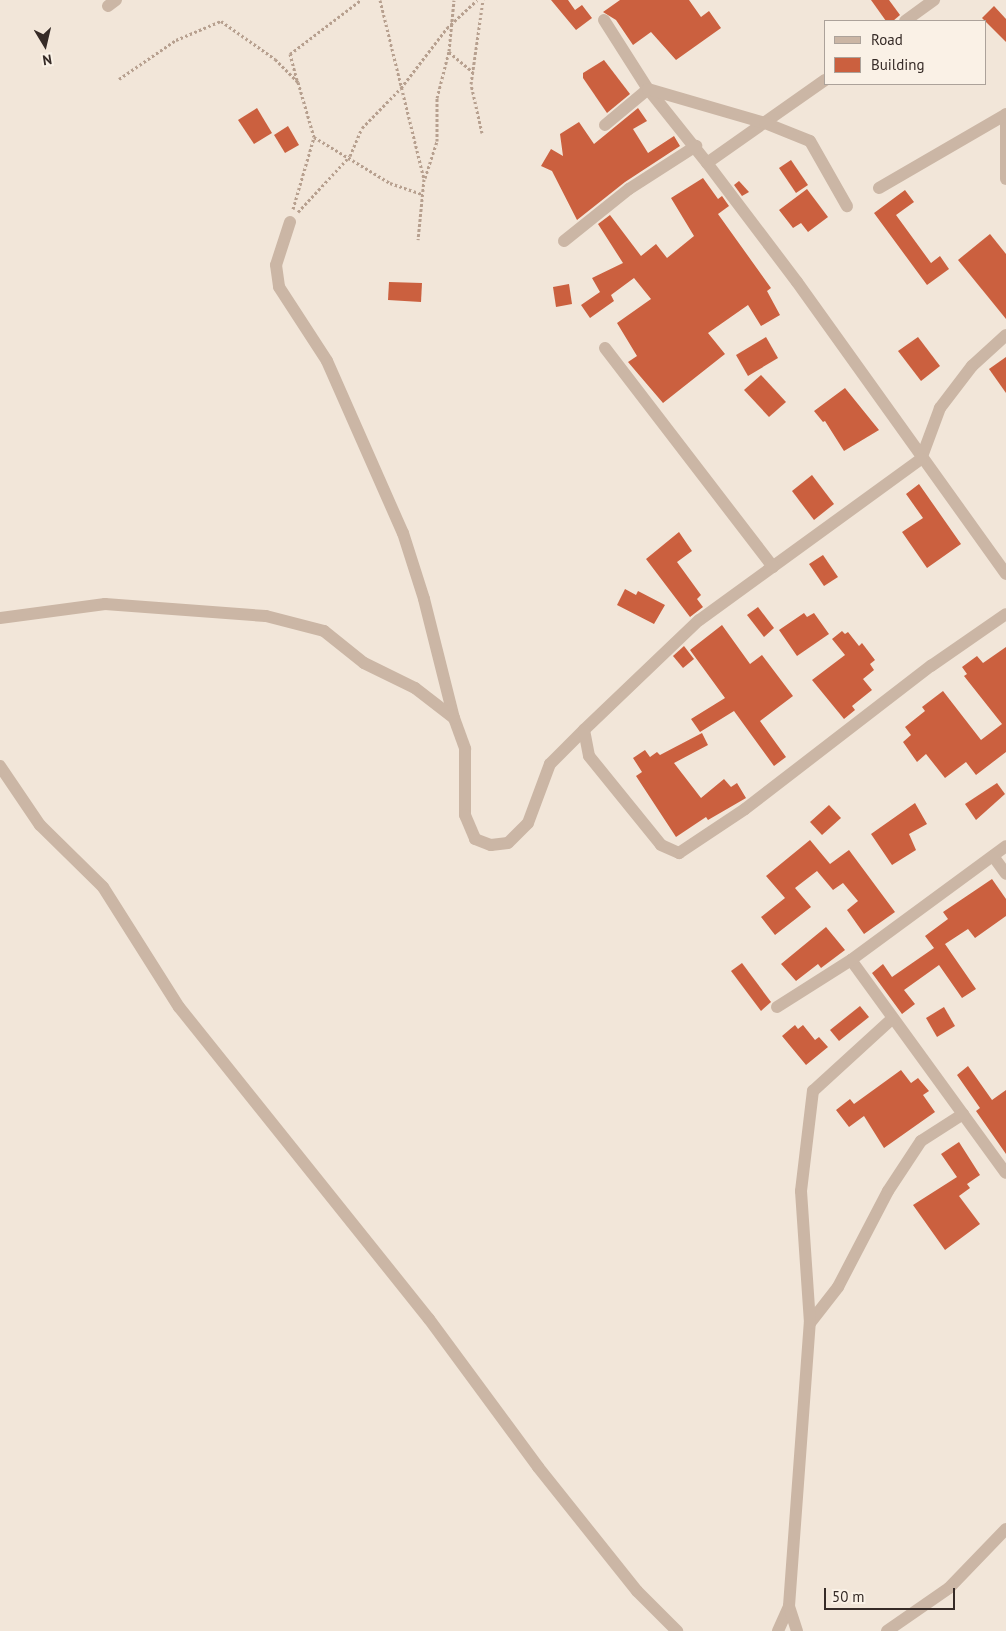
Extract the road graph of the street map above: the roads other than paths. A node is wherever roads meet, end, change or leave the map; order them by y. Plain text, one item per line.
1 (934, 0) edge
2 (604, 20) dead end
3 (906, 20) edge
4 (824, 81) edge
5 (648, 89) junction
6 (1005, 114) edge
7 (605, 124) dead end
8 (765, 124) junction
9 (696, 146) junction
10 (707, 163) junction
11 (1006, 180) edge
12 (879, 188) dead end
13 (847, 206) dead end
14 (290, 222) road end
15 (564, 241) dead end
16 (1006, 334) edge
17 (605, 348) dead end
18 (921, 459) junction
19 (773, 568) junction
20 (1006, 574) edge
21 (1006, 614) edge
22 (0, 618) edge
23 (454, 718) junction
24 (584, 730) junction
25 (0, 766) edge
26 (1006, 846) edge
27 (993, 856) junction
28 (1006, 874) edge
29 (850, 960) junction
30 (777, 1007) dead end
31 (893, 1018) junction
32 (963, 1114) junction
33 (1006, 1173) edge
34 (810, 1324) junction
35 (1006, 1528) edge
36 (789, 1606) junction
37 (677, 1631) edge
38 (778, 1631) edge
39 (797, 1631) edge
40 (887, 1631) edge

1 - 3 street
2 - 5 street
4 - 8 street
5 - 7 street
5 - 8 street
5 - 9 street
6 - 11 street
6 - 12 street
8 - 10 street
8 - 13 street
9 - 10 street
9 - 15 street
10 - 18 street
14 - 23 street
16 - 18 street
17 - 19 street
18 - 19 street
18 - 20 street
19 - 24 street
21 - 24 street
22 - 23 street
23 - 24 street
25 - 37 street
26 - 27 street
27 - 28 street
27 - 29 street
29 - 30 street
29 - 31 street
31 - 32 street
31 - 34 street
32 - 33 street
32 - 34 street
34 - 36 street
35 - 40 street
36 - 38 street
36 - 39 street

